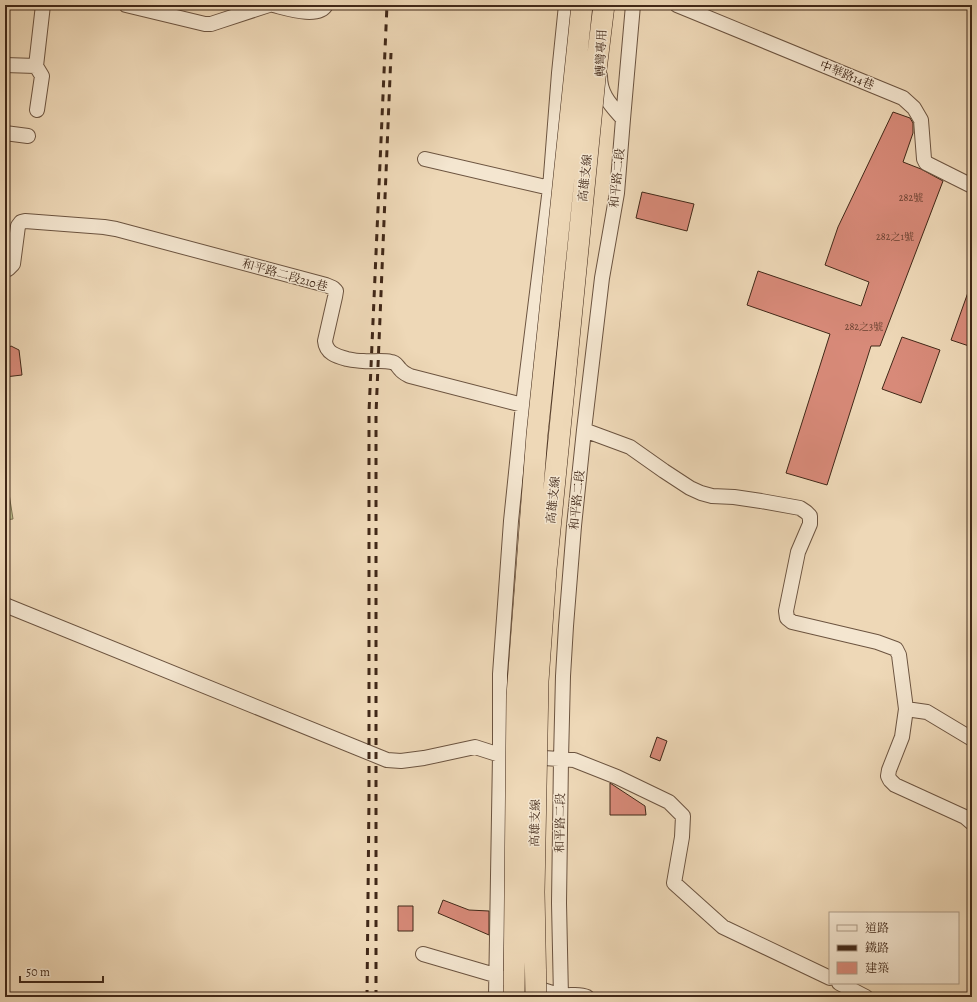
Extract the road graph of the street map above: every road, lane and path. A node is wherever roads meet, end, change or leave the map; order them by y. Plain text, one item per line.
1 (42, 5) edge
2 (126, 5) edge
3 (270, 5) edge
4 (273, 5) edge
5 (326, 5) edge
6 (566, 5) edge
7 (582, 5) edge
8 (605, 5) edge
9 (634, 5) edge
10 (677, 5) edge
11 (5, 65) edge
12 (36, 66) junction
13 (37, 110) dead end
14 (622, 119) junction
15 (5, 133) edge
16 (28, 136) dead end
17 (425, 159) dead end
18 (972, 186) edge
19 (550, 188) junction
20 (6, 269) edge
21 (523, 405) junction
22 (584, 430) junction
23 (5, 605) edge
24 (906, 709) junction
25 (972, 739) edge
26 (500, 755) junction
27 (561, 759) junction
28 (972, 823) edge
29 (423, 954) dead end
30 (496, 975) junction
31 (829, 978) edge
32 (841, 984) edge
33 (561, 996) edge
34 (496, 997) edge
35 (514, 997) edge
36 (536, 997) edge
37 (587, 997) edge
38 (866, 997) edge

1 - 12 street
2 - 3 street
4 - 5 street
6 - 19 street
7 - 35 highway, 高雄支線, bridge
8 - 14 street, 轉彎專用
8 - 36 highway, 高雄支線, bridge
9 - 14 street, 和平路二段
10 - 18 street, 中華路14巷
11 - 12 street
12 - 13 street
14 - 22 street, 和平路二段
15 - 16 street
17 - 19 street
19 - 21 street
20 - 21 street, 和平路二段210巷
21 - 26 street
22 - 24 street
22 - 27 street, 和平路二段
23 - 26 street
24 - 25 street
24 - 28 street
26 - 27 street
26 - 30 street
27 - 31 street
27 - 33 street, 和平路二段
29 - 30 street
30 - 33 street
30 - 34 street
32 - 38 street
33 - 37 street

